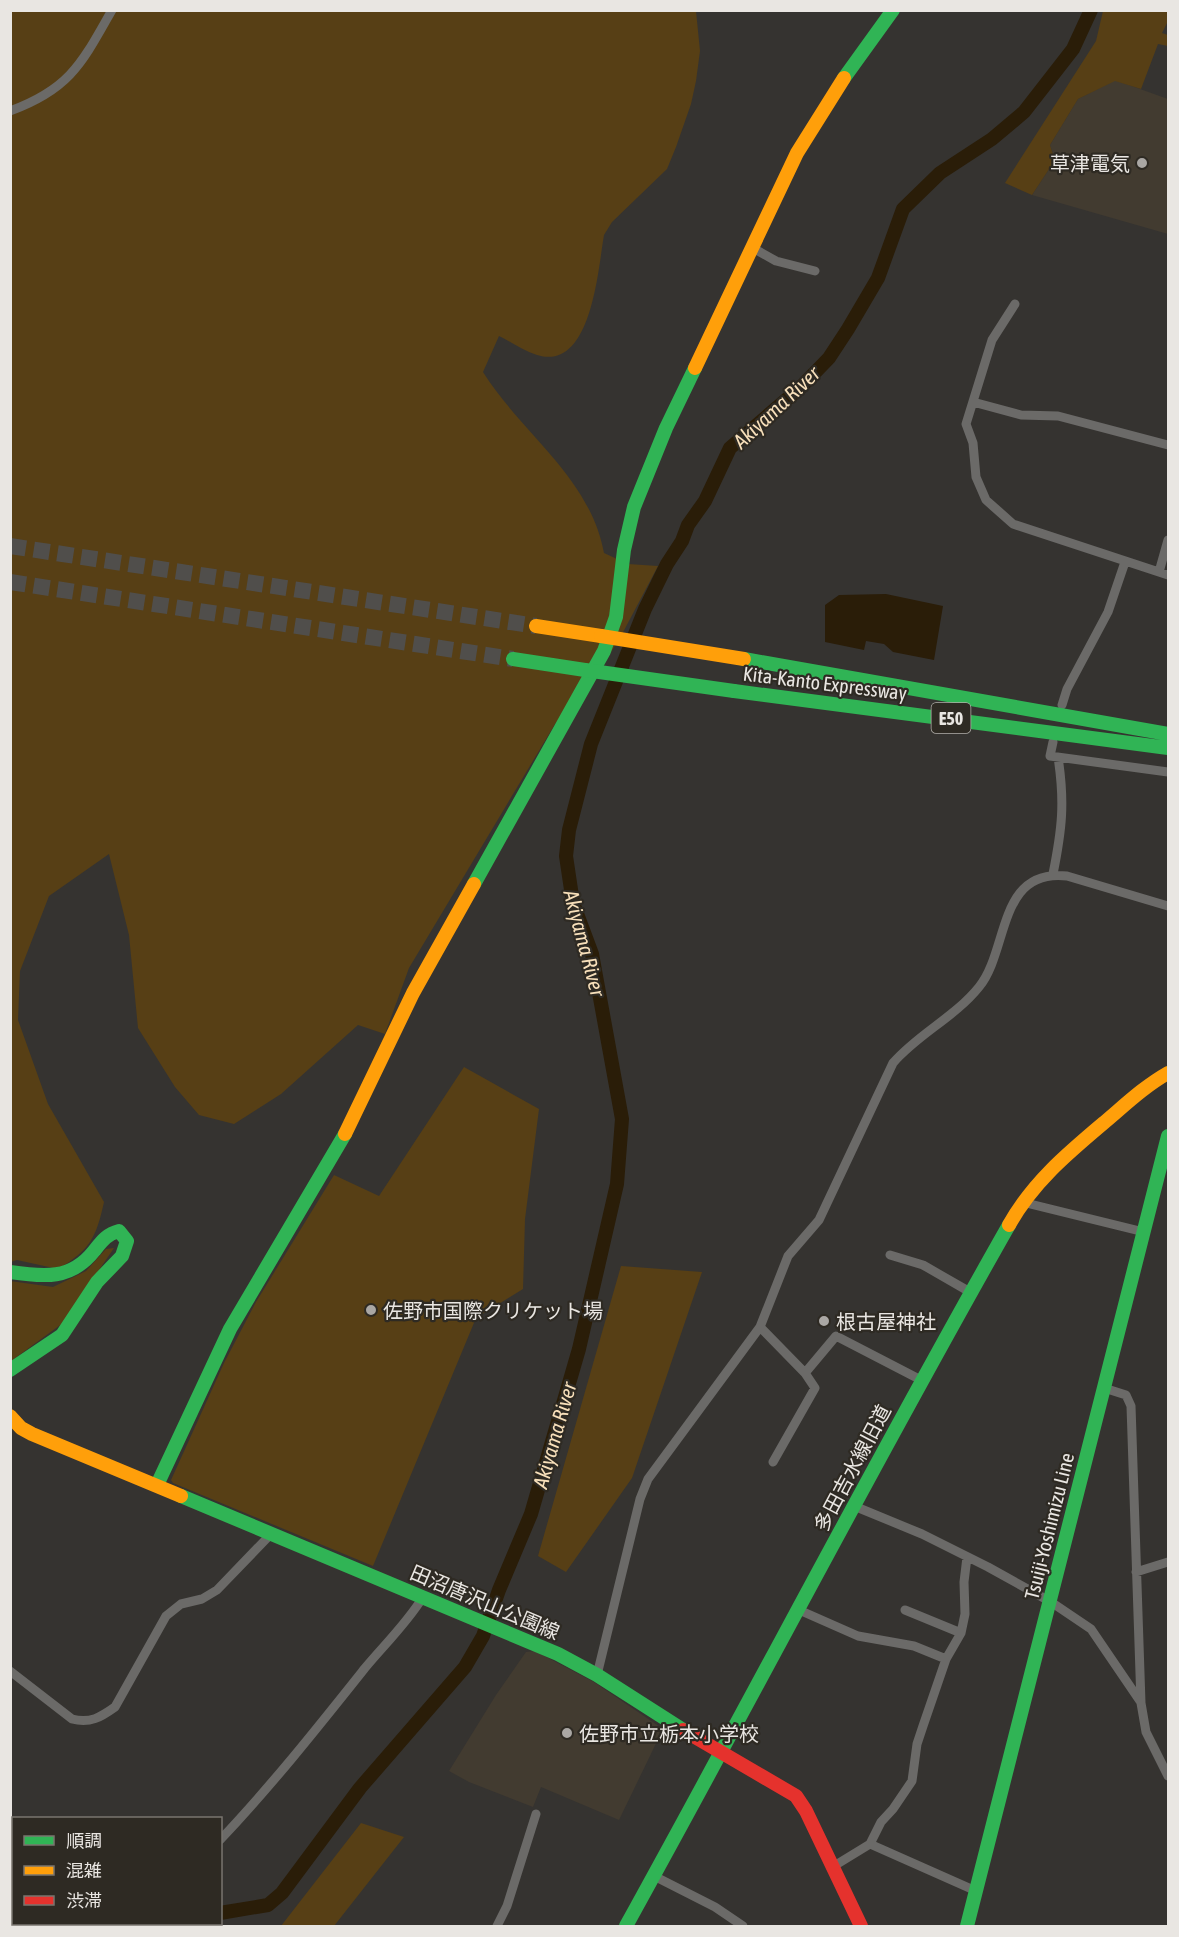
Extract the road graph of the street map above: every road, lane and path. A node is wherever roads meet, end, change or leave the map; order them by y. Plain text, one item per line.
1 (112, 10) edge
2 (893, 10) edge
3 (10, 111) edge
4 (751, 247) junction
5 (815, 271) dead end
6 (1015, 304) dead end
7 (973, 402) junction
8 (1168, 445) edge
9 (1168, 540) edge
10 (1125, 562) junction
11 (1164, 573) edge
12 (536, 626) tunnel mouth
13 (513, 659) tunnel mouth
14 (1062, 705) dead end
15 (1168, 734) edge
16 (1053, 742) dead end
17 (1168, 748) edge
18 (1058, 757) junction
19 (1168, 772) edge
20 (1053, 874) junction
21 (1168, 906) edge
22 (1168, 1073) edge
23 (1168, 1136) edge
24 (1022, 1202) junction
25 (1144, 1232) junction
26 (890, 1255) dead end
27 (10, 1272) edge
28 (970, 1292) junction
29 (760, 1327) junction
30 (10, 1370) edge
31 (805, 1373) junction
32 (921, 1380) junction
33 (1104, 1388) junction
34 (10, 1416) edge
35 (773, 1462) dead end
36 (157, 1485) junction
37 (854, 1506) junction
38 (272, 1534) junction
39 (967, 1557) junction
40 (1168, 1562) edge
41 (1136, 1572) junction
42 (423, 1597) junction
43 (1050, 1601) junction
44 (799, 1610) junction
45 (904, 1610) dead end
46 (961, 1633) junction
47 (946, 1659) junction
48 (10, 1671) edge
49 (597, 1675) junction
50 (1141, 1703) junction
51 (722, 1753) junction
52 (1168, 1776) edge
53 (537, 1814) dead end
54 (222, 1838) edge
55 (870, 1844) junction
56 (834, 1866) junction
57 (654, 1876) junction
58 (976, 1891) junction
59 (497, 1926) edge
60 (626, 1926) edge
61 (743, 1926) edge
62 (861, 1926) edge
63 (967, 1926) edge

1 - 3 street
2 - 4 main road
4 - 5 street
4 - 36 main road
6 - 7 street
7 - 8 street
7 - 10 street
9 - 11 street
10 - 11 street
10 - 14 street
12 - 15 main road, Kita-Kanto Expressway / E50, bridge
13 - 17 main road, Kita-Kanto Expressway / E50, bridge
16 - 18 street
18 - 19 street
18 - 20 street
20 - 21 street
20 - 29 street
22 - 24 main road, 多田吉水線旧道
23 - 25 main road, Tsuiji-Yoshimizu Line
24 - 25 street
24 - 28 main road, 多田吉水線旧道
25 - 33 main road, Tsuiji-Yoshimizu Line
26 - 28 street
27 - 30 main road
28 - 32 main road, 多田吉水線旧道
29 - 31 street
29 - 49 street
31 - 32 street
31 - 35 street
32 - 37 main road, 多田吉水線旧道
33 - 41 street
33 - 43 main road, Tsuiji-Yoshimizu Line
34 - 36 main road, 田沼唐沢山公園線
36 - 38 main road, 田沼唐沢山公園線
37 - 39 street
37 - 44 main road, 多田吉水線旧道
38 - 42 main road, 田沼唐沢山公園線
38 - 48 street
39 - 43 street
39 - 46 street
40 - 41 street
41 - 50 street
42 - 49 main road, 田沼唐沢山公園線
42 - 54 street
43 - 50 street
43 - 58 main road, Tsuiji-Yoshimizu Line
44 - 47 street
44 - 51 main road, 多田吉水線旧道
45 - 46 street
46 - 47 street
47 - 55 street
49 - 51 main road, 田沼唐沢山公園線
50 - 52 street
51 - 56 main road, 田沼唐沢山公園線
51 - 57 main road, 多田吉水線旧道
53 - 59 street
55 - 56 street
55 - 58 street
56 - 62 main road, 田沼唐沢山公園線
57 - 60 main road, 多田吉水線旧道
57 - 61 street
58 - 63 main road, Tsuiji-Yoshimizu Line

